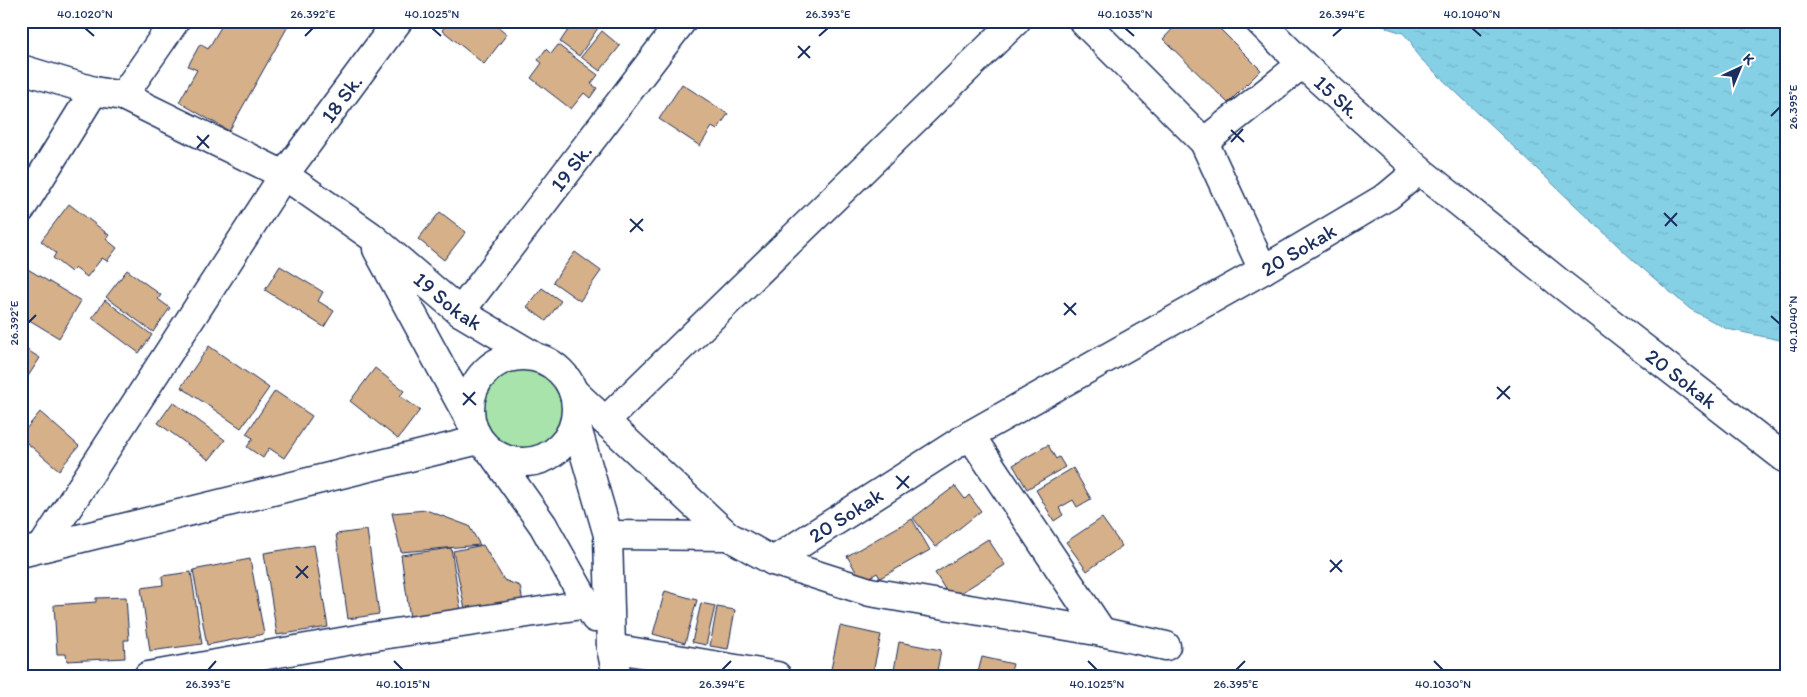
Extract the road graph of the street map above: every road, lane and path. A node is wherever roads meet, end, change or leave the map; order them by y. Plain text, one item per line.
1 (175, 21) edge
2 (398, 21) edge
3 (682, 21) edge
4 (1016, 21) edge
5 (1083, 21) edge
6 (1259, 21) edge
7 (1302, 64) junction
8 (21, 69) edge
9 (94, 91) junction
10 (123, 96) junction
11 (1204, 142) junction
12 (1419, 170) junction
13 (284, 175) junction
14 (21, 209) edge
15 (371, 236) junction
16 (1262, 270) junction
17 (460, 312) junction
18 (534, 356) junction
19 (573, 390) junction
20 (575, 421) junction
21 (605, 421) junction
22 (970, 436) junction
23 (481, 439) junction
24 (1786, 459) edge
25 (608, 535) junction
26 (728, 536) junction
27 (32, 550) edge
28 (773, 561) junction
29 (588, 604) junction
30 (1102, 632) junction
31 (1166, 646) dead end
32 (611, 648) junction
33 (148, 676) edge
34 (617, 676) edge
35 (777, 676) edge

1 - 10 street
2 - 13 street, 18 Sk.
3 - 17 street, 19 Sk.
4 - 21 street
5 - 11 street
6 - 7 street, 15 Sk.
7 - 11 street
7 - 12 street, 15 Sk.
8 - 9 street, 19 Sokak
9 - 10 street, 19 Sokak
9 - 14 street
10 - 13 street, 19 Sokak
11 - 16 street
12 - 16 street, 20 Sokak
12 - 24 street, 20 Sokak
13 - 15 street, 19 Sokak
13 - 27 street, 18 Sk.
15 - 17 street, 19 Sokak
15 - 23 street
16 - 22 street, 20 Sokak
17 - 18 street, 19 Sokak
18 - 19 street
18 - 23 street
19 - 20 street
19 - 21 street
20 - 23 street
20 - 25 street
21 - 26 street
22 - 28 street, 20 Sokak
22 - 30 street
23 - 27 street
23 - 29 street
25 - 26 street
25 - 32 street
26 - 28 street
28 - 30 street
29 - 32 street
29 - 33 street
30 - 31 street
32 - 34 street
32 - 35 street

